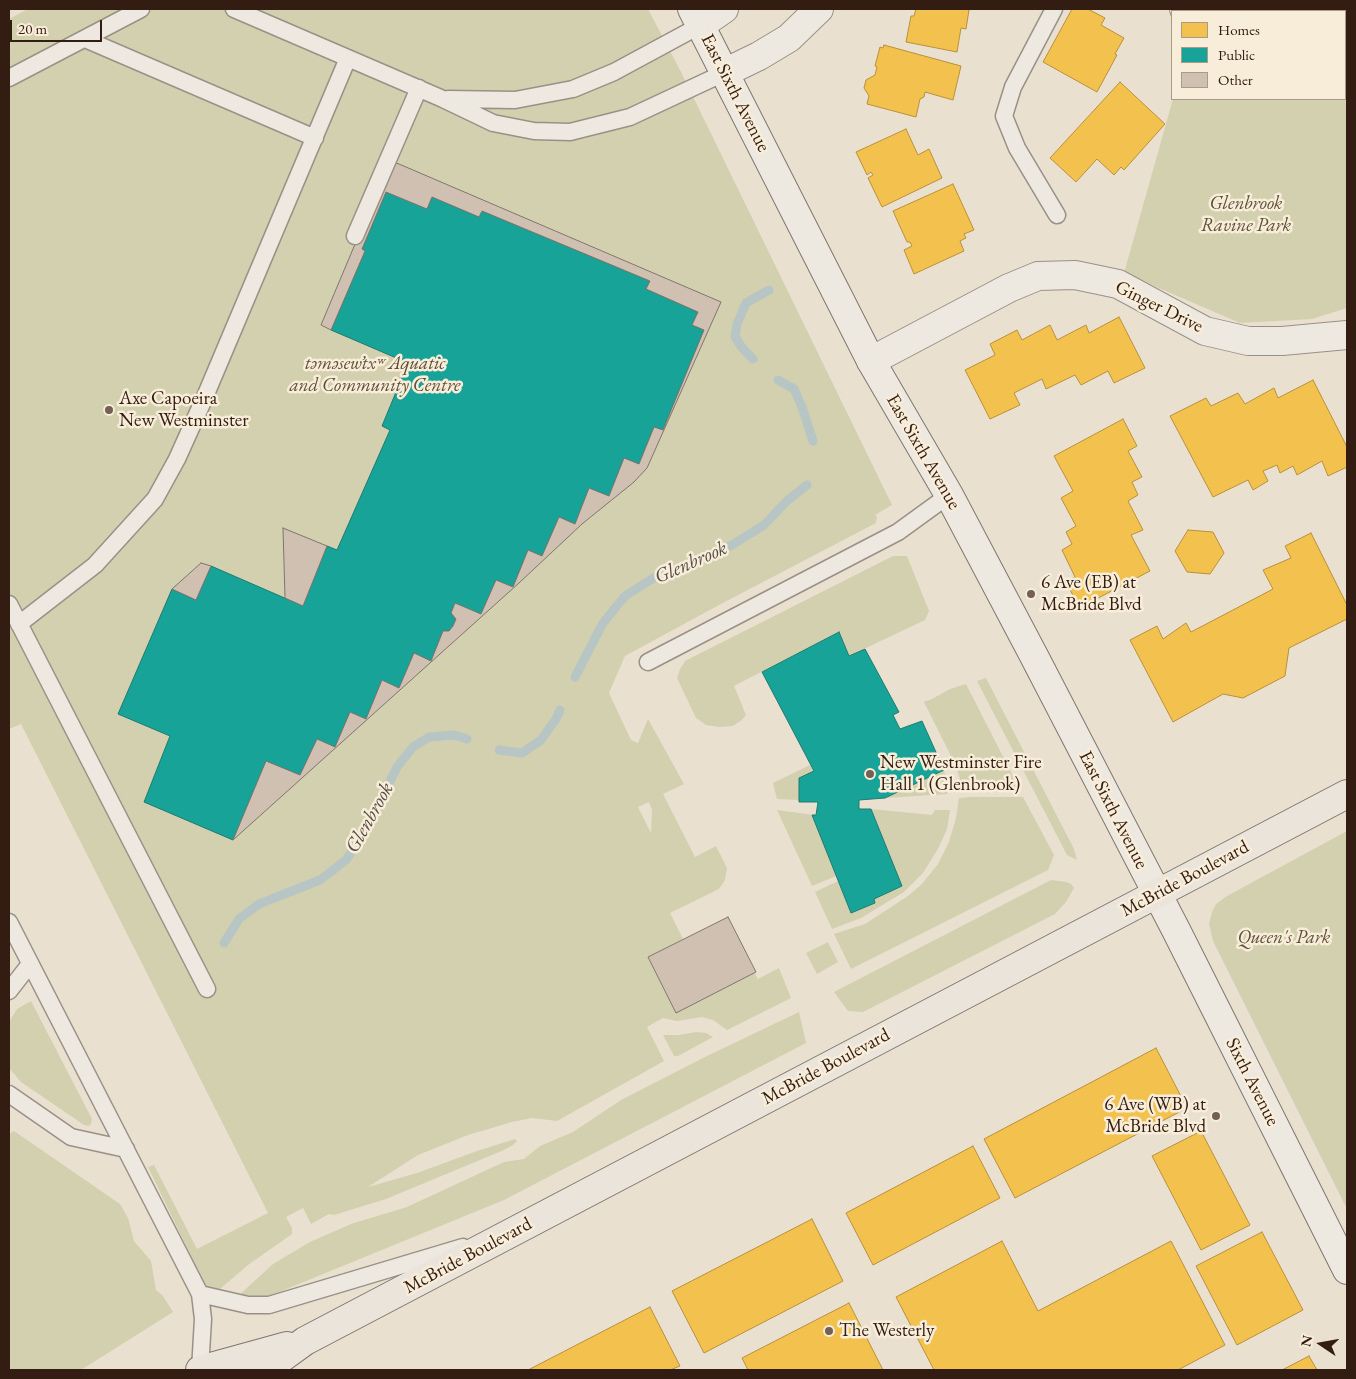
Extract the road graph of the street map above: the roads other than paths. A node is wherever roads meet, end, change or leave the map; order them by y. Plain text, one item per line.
1 (140, 9) edge
2 (234, 9) edge
3 (724, 9) edge
4 (819, 9) edge
5 (1054, 9) edge
6 (696, 17) edge
7 (84, 39) junction
8 (348, 58) junction
9 (724, 73) junction
10 (9, 78) edge
11 (419, 88) junction
12 (444, 98) junction
13 (315, 138) junction
14 (1057, 215) dead end
15 (355, 236) dead end
16 (1347, 336) edge
17 (870, 361) junction
18 (948, 495) junction
19 (9, 604) edge
20 (18, 624) junction
21 (648, 662) dead end
22 (1347, 794) edge
23 (1157, 894) junction
24 (9, 922) edge
25 (30, 964) junction
26 (207, 989) dead end
27 (9, 991) edge
28 (9, 1094) edge
29 (126, 1148) junction
30 (513, 1232) junction
31 (1347, 1270) edge
32 (200, 1294) junction
33 (305, 1341) junction
34 (200, 1370) edge
35 (265, 1370) edge

1 - 7 lane
2 - 8 lane
3 - 6 street
4 - 9 street
5 - 14 lane
6 - 9 street, East Sixth Avenue
6 - 12 lane
7 - 10 lane
7 - 13 lane
8 - 11 lane
8 - 13 lane
9 - 12 lane
9 - 17 street, East Sixth Avenue
11 - 12 lane
11 - 15 lane
13 - 20 lane
16 - 17 street, Ginger Drive
17 - 18 street, East Sixth Avenue
18 - 21 lane
18 - 23 street, East Sixth Avenue
19 - 20 lane
20 - 26 lane
22 - 23 main road, McBride Boulevard
23 - 30 main road, McBride Boulevard
23 - 31 street, Sixth Avenue
24 - 25 lane
25 - 27 lane
25 - 29 lane
28 - 29 lane
29 - 32 lane
30 - 32 lane
30 - 33 main road, McBride Boulevard
32 - 34 lane
33 - 34 main road, McBride Boulevard
33 - 35 main road, McBride Boulevard

